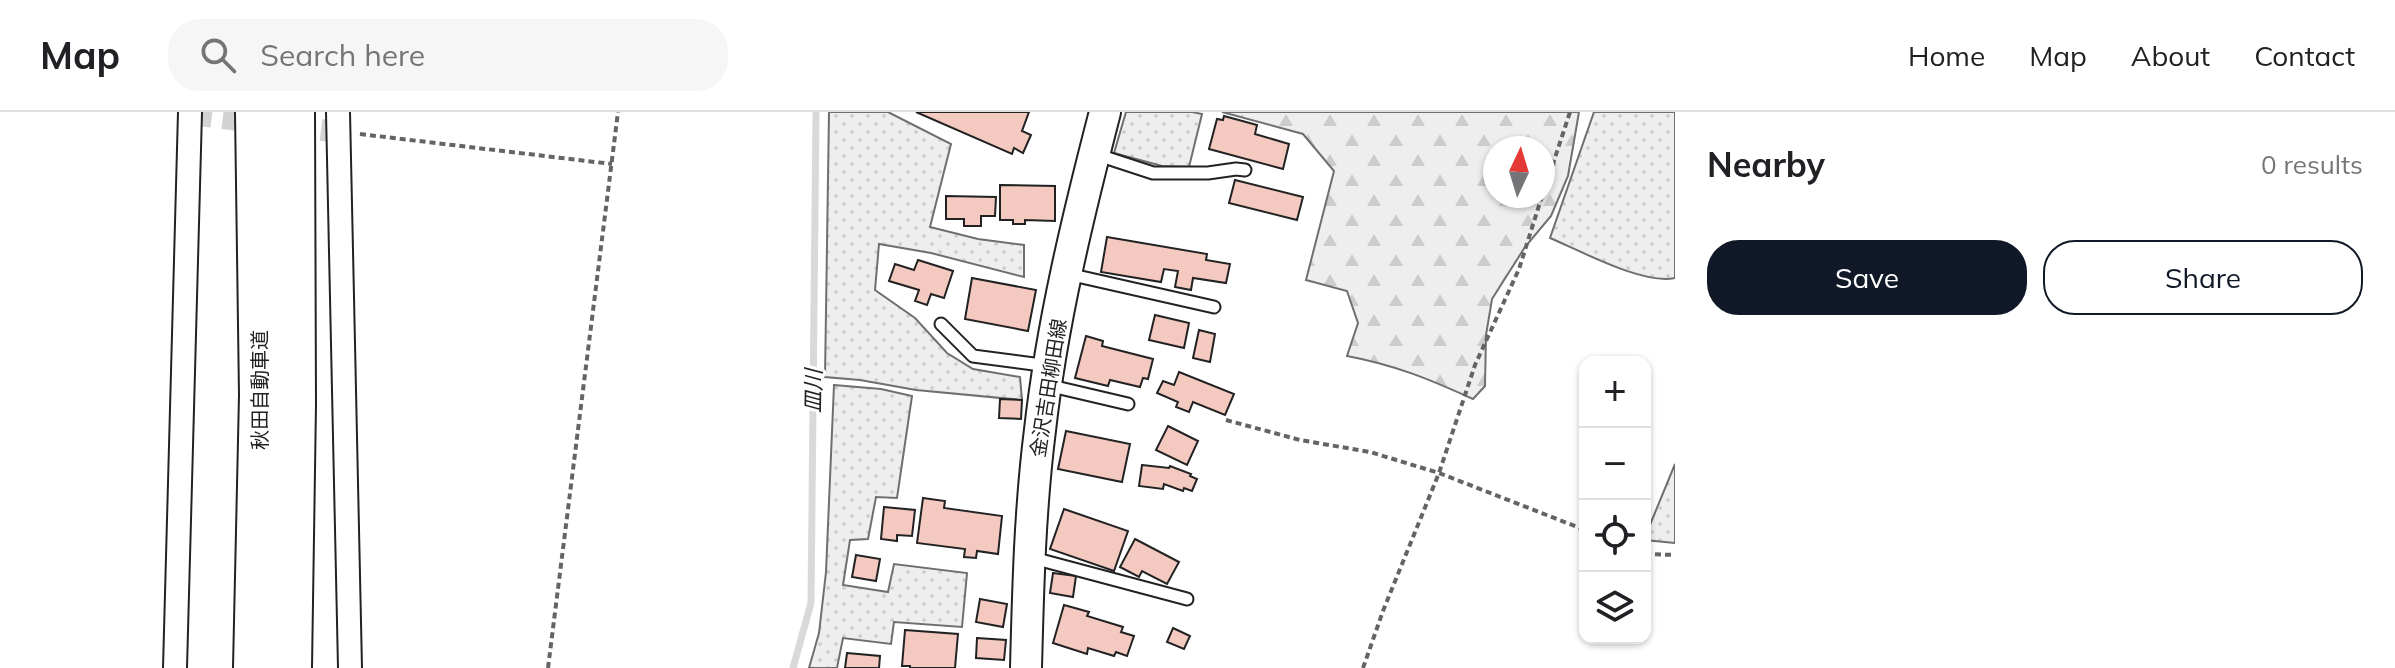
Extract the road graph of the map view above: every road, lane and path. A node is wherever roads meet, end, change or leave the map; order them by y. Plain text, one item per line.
1 (190, 112) edge
2 (256, 112) edge
3 (294, 112) edge
4 (618, 112) edge
5 (1105, 112) edge
6 (1570, 112) edge
7 (338, 122) edge
8 (1094, 154) junction
9 (1555, 158) edge
10 (612, 164) junction
11 (1245, 170) dead end
12 (1539, 208) edge
13 (1067, 274) junction
14 (1214, 307) dead end
15 (941, 324) dead end
16 (1048, 376) junction
17 (1128, 404) dead end
18 (1226, 420) dead end
19 (1439, 473) junction
20 (1579, 528) edge
21 (1651, 554) edge
22 (1675, 555) edge
23 (1029, 557) junction
24 (1187, 599) dead end
25 (175, 668) edge
26 (254, 668) edge
27 (291, 668) edge
28 (350, 668) edge
29 (548, 668) edge
30 (1026, 668) edge
31 (1363, 668) edge

1 - 25 street
2 - 26 highway, 秋田自動車道
3 - 27 highway, 秋田自動車道
4 - 10 path
5 - 8 main road, 金沢吉田柳田線
6 - 9 path
7 - 10 path
7 - 28 street
8 - 11 lane
8 - 13 main road, 金沢吉田柳田線
10 - 29 path
12 - 19 path
13 - 14 lane
13 - 16 main road, 金沢吉田柳田線
15 - 16 lane
16 - 17 lane
16 - 23 main road, 金沢吉田柳田線
18 - 19 path
19 - 20 path
19 - 31 path
21 - 22 path
23 - 24 lane
23 - 30 main road, 金沢吉田柳田線

